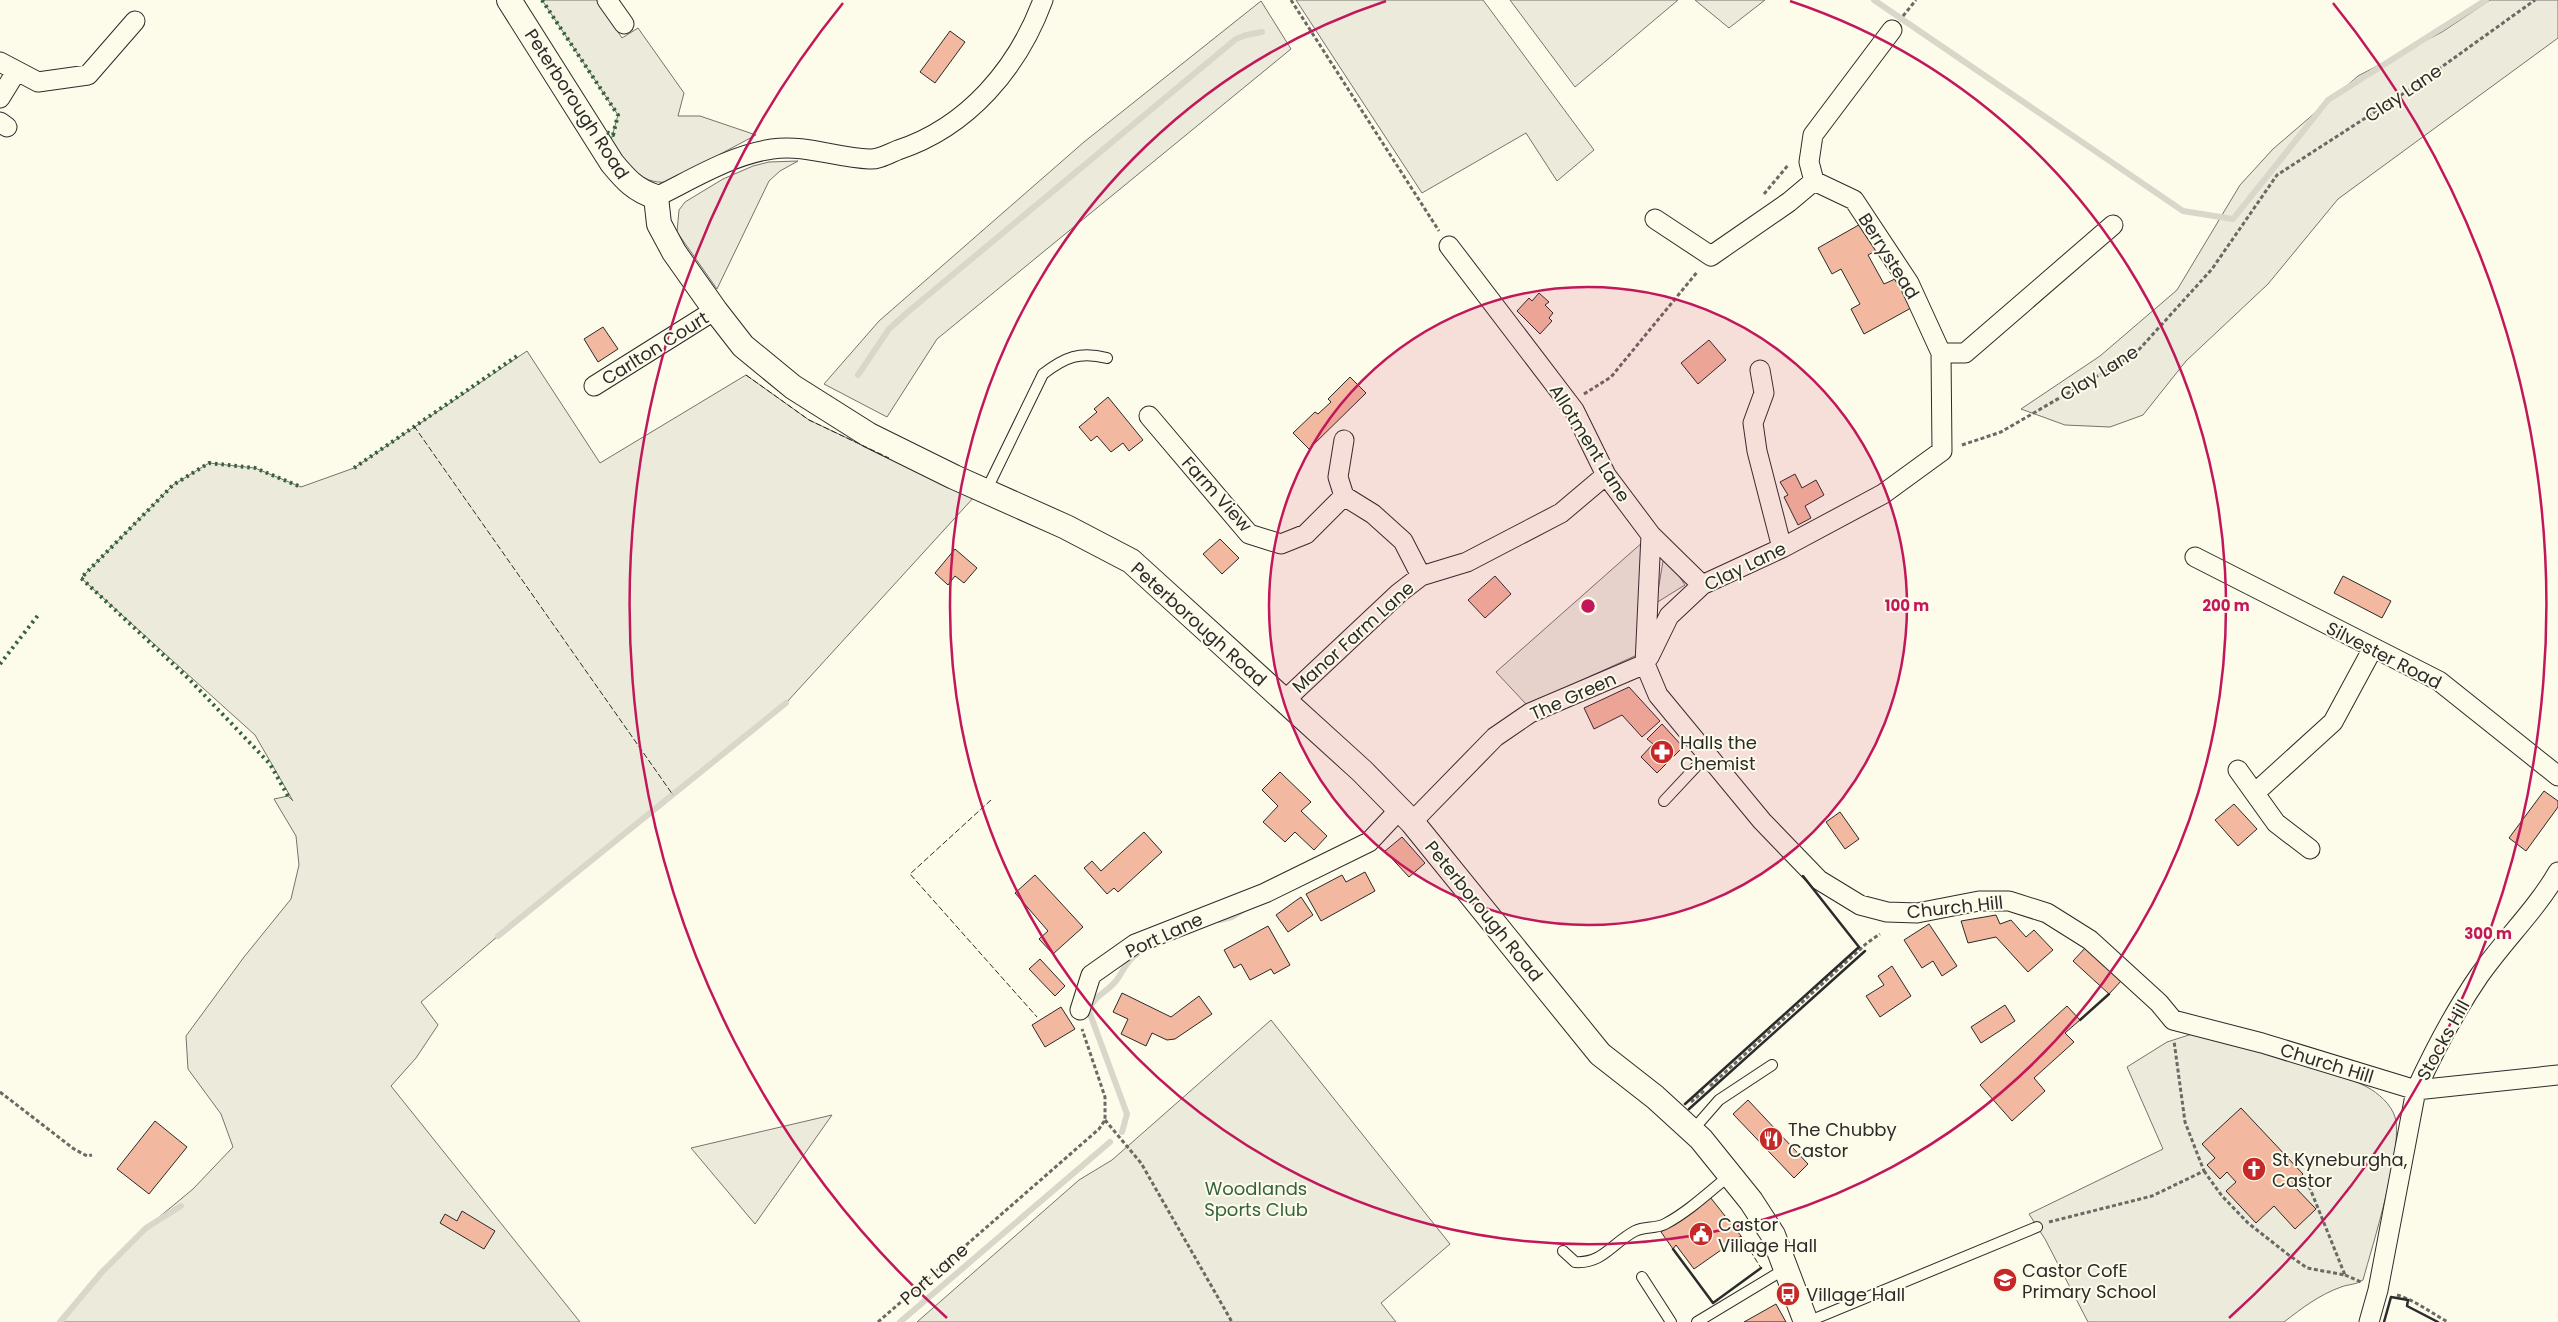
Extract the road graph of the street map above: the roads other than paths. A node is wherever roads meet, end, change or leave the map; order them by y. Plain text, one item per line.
1 (509, 0) edge
2 (607, 0) edge
3 (1043, 0) edge
4 (135, 21) dead end
5 (624, 24) dead end
6 (1892, 30) dead end
7 (0, 62) edge
8 (16, 72) junction
9 (0, 98) edge
10 (1814, 181) junction
11 (656, 197) junction
12 (1656, 219) dead end
13 (2113, 225) dead end
14 (1449, 246) road end
15 (715, 310) junction
16 (1941, 353) junction
17 (1107, 358) dead end
18 (1760, 370) dead end
19 (594, 386) dead end
20 (1149, 416) dead end
21 (1344, 440) dead end
22 (1606, 476) junction
23 (986, 492) junction
24 (1344, 496) junction
25 (1651, 535) junction
26 (1782, 548) junction
27 (2194, 558) dead end
28 (1421, 576) junction
29 (1702, 585) junction
30 (2373, 648) junction
31 (1645, 664) junction
32 (1284, 701) junction
33 (1706, 756) junction
34 (2238, 770) dead end
35 (2558, 776) edge
36 (2256, 792) junction
37 (1664, 801) dead end
38 (1406, 816) junction
39 (2310, 849) dead end
40 (2558, 872) edge
41 (1080, 1010) road end
42 (1772, 1065) dead end
43 (2558, 1076) edge
44 (2416, 1090) junction
45 (1684, 1123) junction
46 (1730, 1174) junction
47 (2036, 1227) road end
48 (1563, 1252) dead end
49 (1785, 1269) junction
50 (1642, 1277) dead end
51 (1671, 1322) edge
52 (1697, 1322) edge
53 (1806, 1322) edge
54 (2369, 1322) edge

1 - 11 street, Peterborough Road
2 - 5 street
3 - 11 street
4 - 8 street
6 - 10 street
7 - 8 street
8 - 9 street
10 - 12 street
10 - 16 street, Berrystead
11 - 15 street, Peterborough Road
13 - 16 street
14 - 22 street, Allotment Lane
15 - 19 street, Carlton Court
15 - 23 street, Peterborough Road
16 - 26 street, Clay Lane
17 - 23 lane
18 - 26 street
20 - 24 street, Farm View
21 - 24 street
22 - 25 street, Allotment Lane
22 - 28 street, Manor Farm Lane
23 - 32 street, Peterborough Road
24 - 28 street
25 - 29 street, Allotment Lane
25 - 31 street
26 - 29 street, Clay Lane
27 - 30 street, Silvester Road
28 - 32 street, Manor Farm Lane
29 - 31 street, Clay Lane
30 - 35 street, Silvester Road
30 - 36 street
31 - 33 street, Church Hill
31 - 38 street, The Green
32 - 38 street, Peterborough Road
33 - 37 lane
33 - 44 street, Church Hill
34 - 36 street
36 - 39 street
38 - 41 street, Port Lane
38 - 45 street, Peterborough Road
40 - 44 street, Stocks Hill
42 - 45 lane
43 - 44 street
44 - 54 street, Stocks Hill
45 - 46 street, Peterborough Road
46 - 48 lane
46 - 49 street, Peterborough Road
47 - 53 lane
49 - 52 lane
49 - 53 street, Peterborough Road
50 - 51 lane

